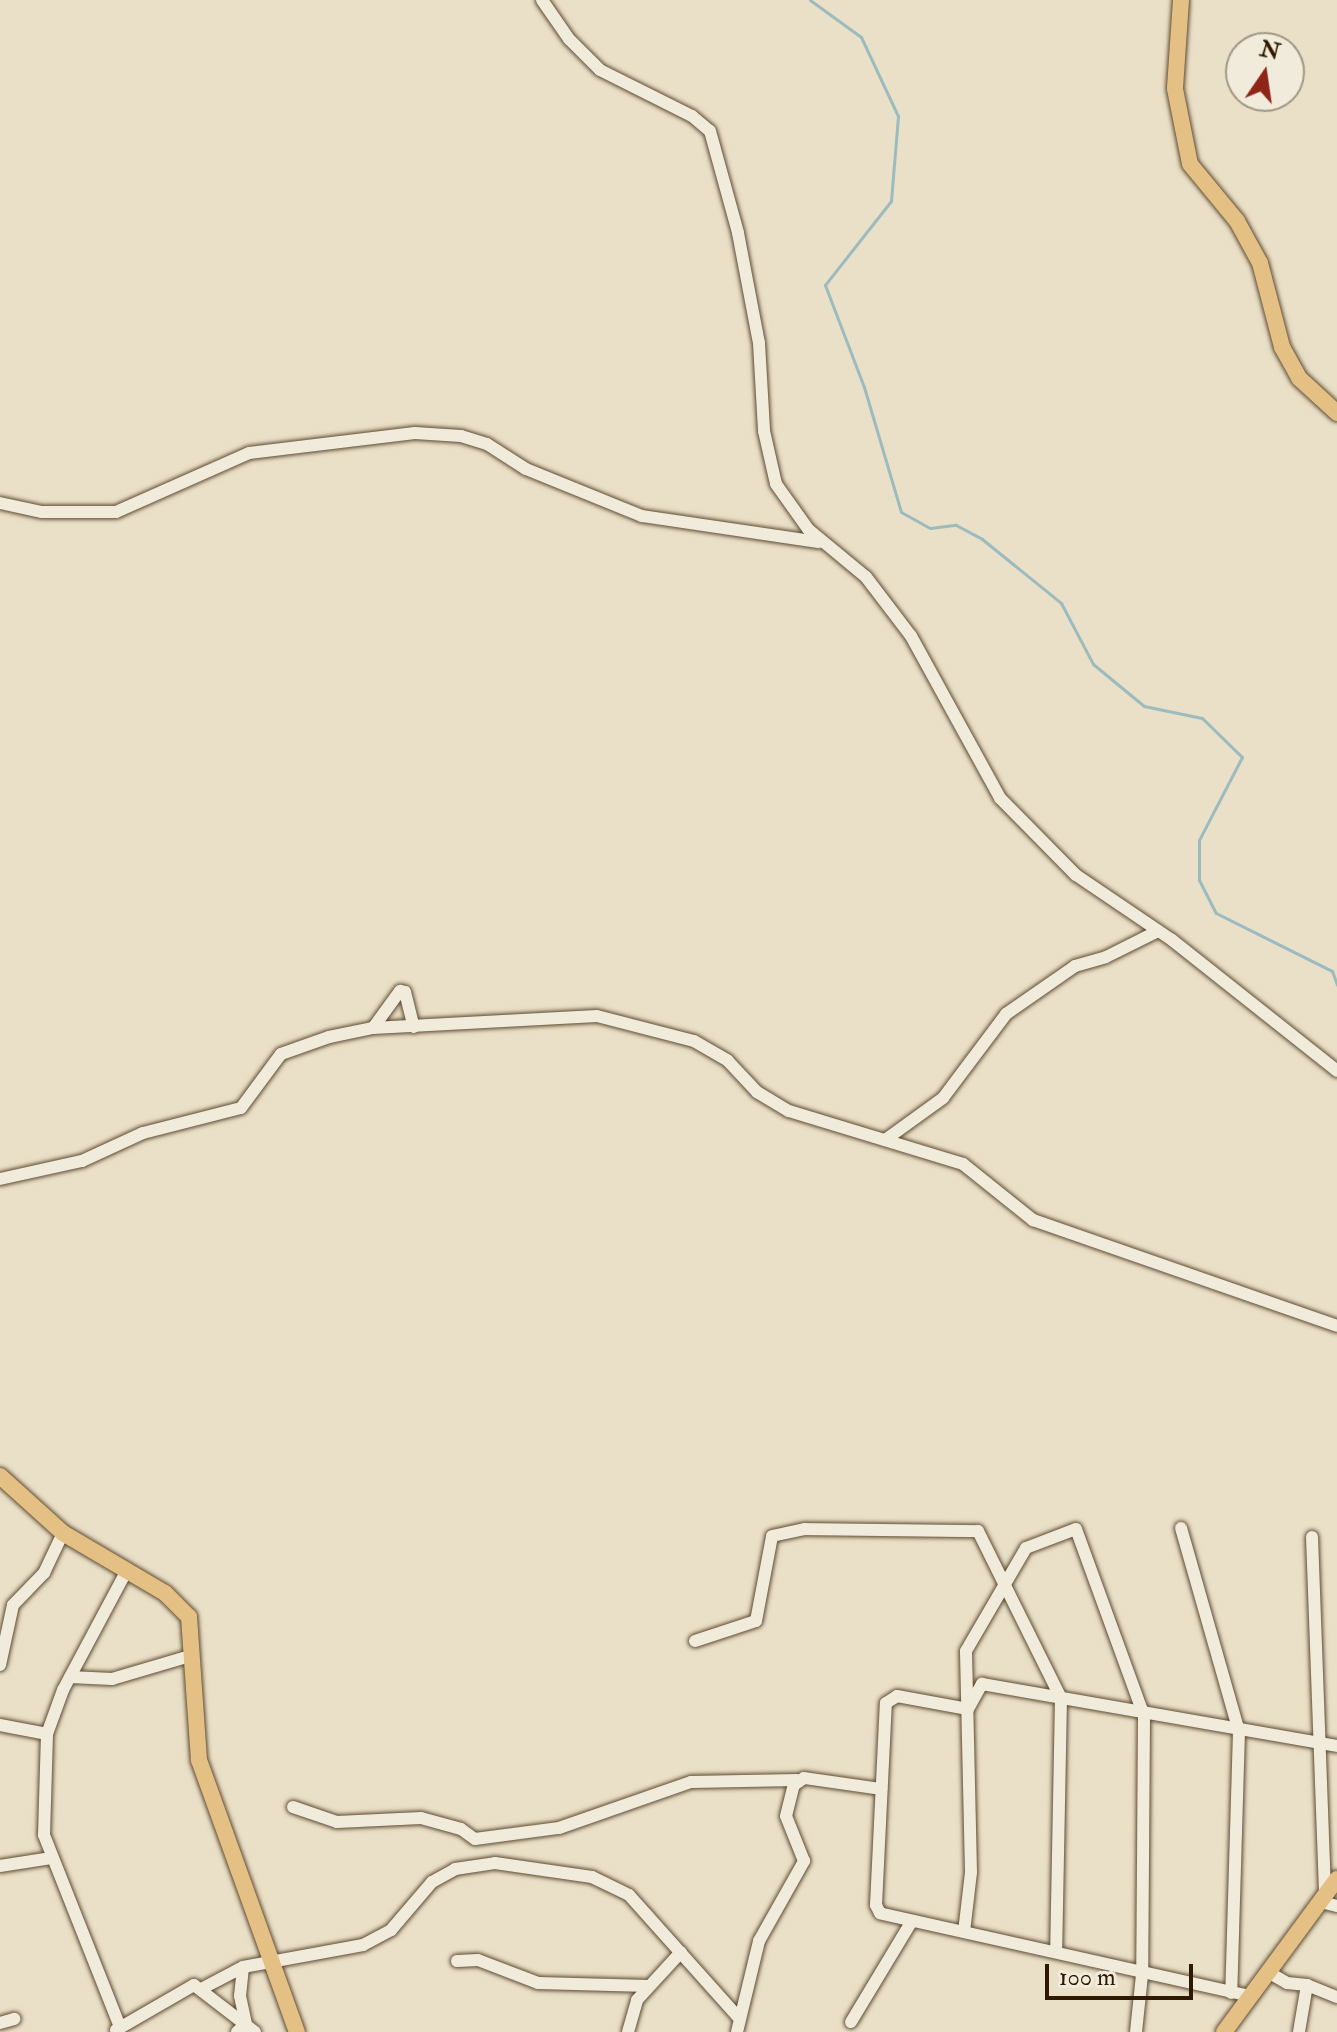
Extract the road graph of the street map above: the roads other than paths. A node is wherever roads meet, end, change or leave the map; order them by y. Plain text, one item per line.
1 (542, 0) edge
2 (1181, 0) edge
3 (1337, 413) edge
4 (0, 503) edge
5 (692, 504) dead end
6 (693, 520) junction
7 (819, 542) junction
8 (1158, 931) junction
9 (414, 1027) junction
10 (373, 1028) junction
11 (1337, 1071) edge
12 (885, 1140) junction
13 (0, 1179) edge
14 (1337, 1326) edge
15 (0, 1476) edge
16 (1181, 1528) dead end
17 (63, 1533) junction
18 (1312, 1537) dead end
19 (127, 1570) junction
20 (1003, 1581) junction
21 (695, 1641) dead end
22 (193, 1655) junction
23 (0, 1665) edge
24 (70, 1677) junction
25 (1061, 1698) junction
26 (968, 1709) junction
27 (1144, 1716) junction
28 (0, 1725) edge
29 (1239, 1731) junction
30 (47, 1734) junction
31 (1317, 1744) junction
32 (1337, 1746) edge
33 (797, 1780) junction
34 (881, 1789) junction
35 (293, 1807) dead end
36 (51, 1858) junction
37 (0, 1866) edge
38 (1337, 1879) edge
39 (1328, 1902) edge
40 (912, 1921) junction
41 (964, 1932) junction
42 (1056, 1951) junction
43 (681, 1952) junction
44 (457, 1961) dead end
45 (273, 1962) junction
46 (243, 1967) junction
47 (1268, 1972) junction
48 (1142, 1975) junction
49 (1307, 1985) junction
50 (649, 1986) junction
51 (203, 1988) junction
52 (1231, 1993) junction
53 (1250, 1996) junction
54 (1337, 1997) edge
55 (739, 2018) junction
56 (14, 2019) dead end
57 (851, 2022) dead end
58 (0, 2023) edge
59 (246, 2029) edge
60 (117, 2030) edge
61 (297, 2032) edge
62 (628, 2032) edge
63 (737, 2032) edge
64 (1136, 2032) edge
65 (1224, 2032) edge
66 (1299, 2032) edge

1 - 7 street
2 - 3 main road
4 - 6 street
5 - 6 street
6 - 7 street
7 - 8 street
8 - 11 street
8 - 12 street
9 - 10 street
9 - 10 street
9 - 12 street
10 - 13 street
12 - 14 street
15 - 17 main road
16 - 29 street
17 - 19 main road
17 - 23 street
18 - 31 street
19 - 22 main road
19 - 24 street
20 - 21 street
20 - 25 street
20 - 26 street
20 - 27 street
22 - 24 street
22 - 45 main road
24 - 30 street
25 - 26 street
25 - 27 street
25 - 42 street
26 - 34 street
26 - 41 street
27 - 29 street
27 - 48 street
28 - 30 street
29 - 31 street
29 - 52 street
30 - 36 street
31 - 32 street
31 - 39 street
33 - 34 street
33 - 35 street
33 - 55 street
34 - 40 street
36 - 37 street
36 - 60 street
38 - 39 main road
39 - 47 main road
40 - 41 street
40 - 57 street
41 - 42 street
42 - 48 street
43 - 45 street
43 - 50 street
43 - 55 street
44 - 50 street
45 - 46 street
45 - 61 main road
46 - 51 street
46 - 59 street
47 - 49 street
47 - 53 main road
48 - 52 street
48 - 64 street
49 - 54 street
49 - 66 street
50 - 62 street
51 - 59 street
51 - 60 street
52 - 53 street
53 - 65 main road
55 - 63 street
56 - 58 street

